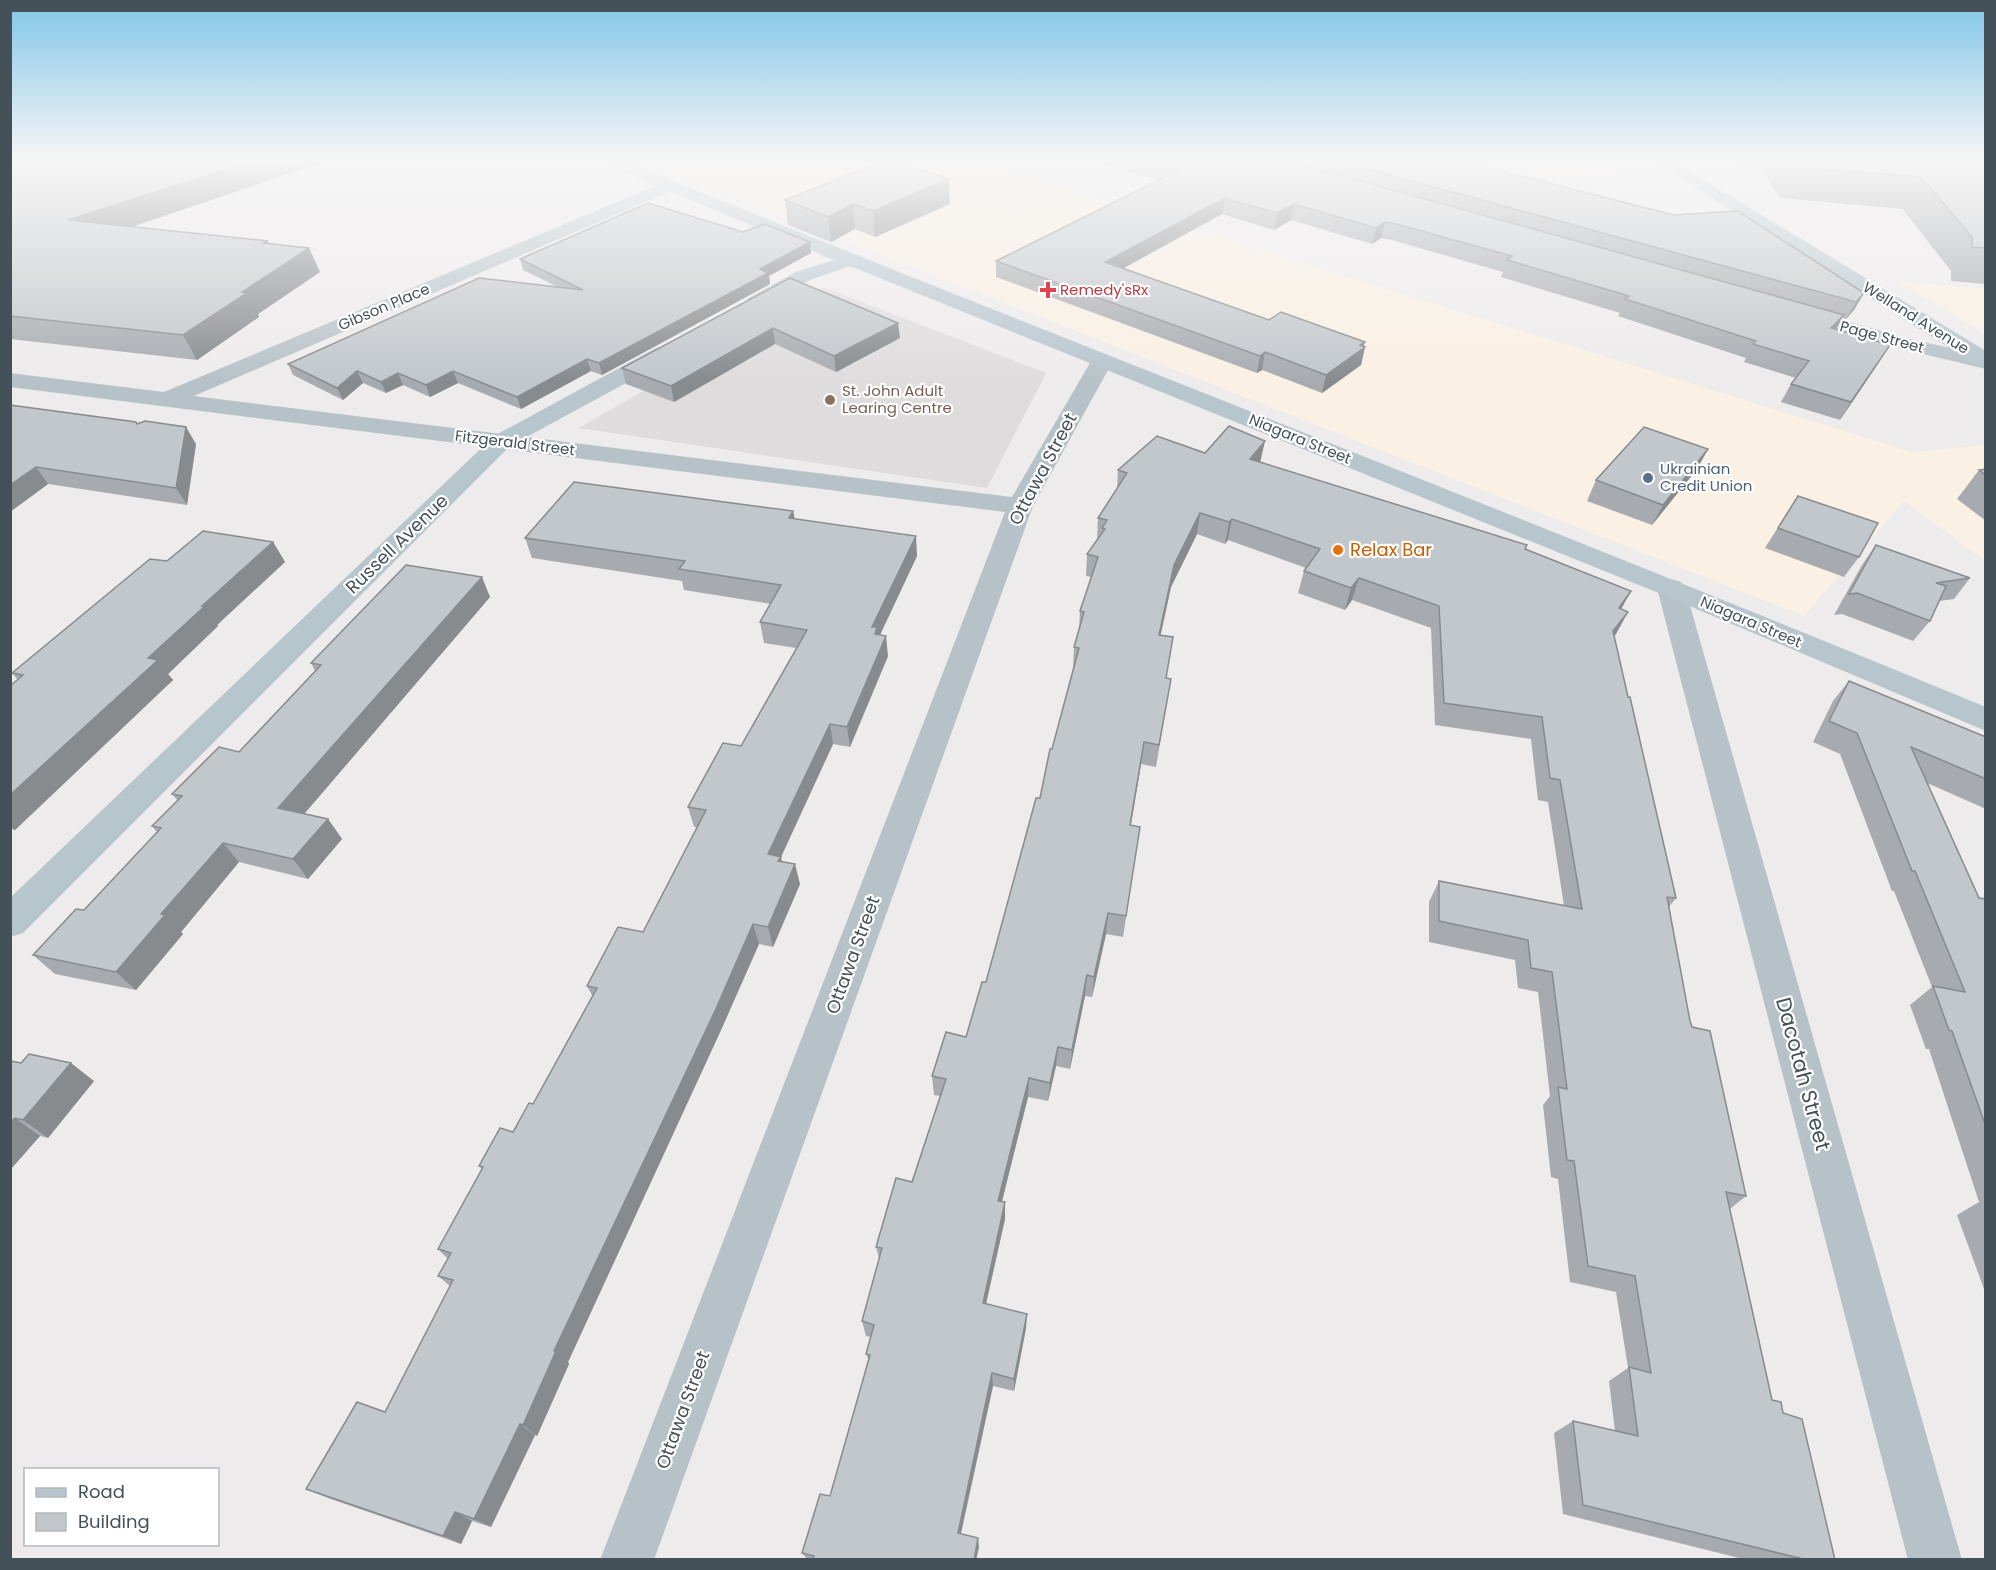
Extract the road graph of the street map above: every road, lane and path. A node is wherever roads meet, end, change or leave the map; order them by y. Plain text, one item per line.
1 (552, 235) edge
2 (789, 235) edge
3 (1781, 235) edge
4 (850, 260) junction
5 (1779, 308) edge
6 (730, 316) edge
7 (689, 339) edge
8 (1102, 360) junction
9 (1986, 362) edge
10 (10, 380) edge
11 (42, 384) junction
12 (166, 400) junction
13 (10, 403) edge
14 (502, 441) junction
15 (1020, 506) junction
16 (1671, 588) junction
17 (1986, 720) edge
18 (10, 922) edge
19 (627, 1560) edge
20 (1935, 1560) edge

1 - 12 street, Gibson Place
2 - 4 main road, Niagara Street
3 - 9 main road, Welland Avenue
4 - 6 main road
4 - 8 main road, Niagara Street
5 - 9 street, Page Street
7 - 14 main road, Russell Avenue
8 - 15 street, Ottawa Street
8 - 16 main road, Niagara Street
10 - 11 street, Fitzgerald Street
11 - 12 street, Fitzgerald Street
11 - 13 street
12 - 14 street, Fitzgerald Street
14 - 15 street, Fitzgerald Street
14 - 18 main road, Russell Avenue
15 - 19 street, Ottawa Street
16 - 17 main road, Niagara Street
16 - 20 street, Dacotah Street

